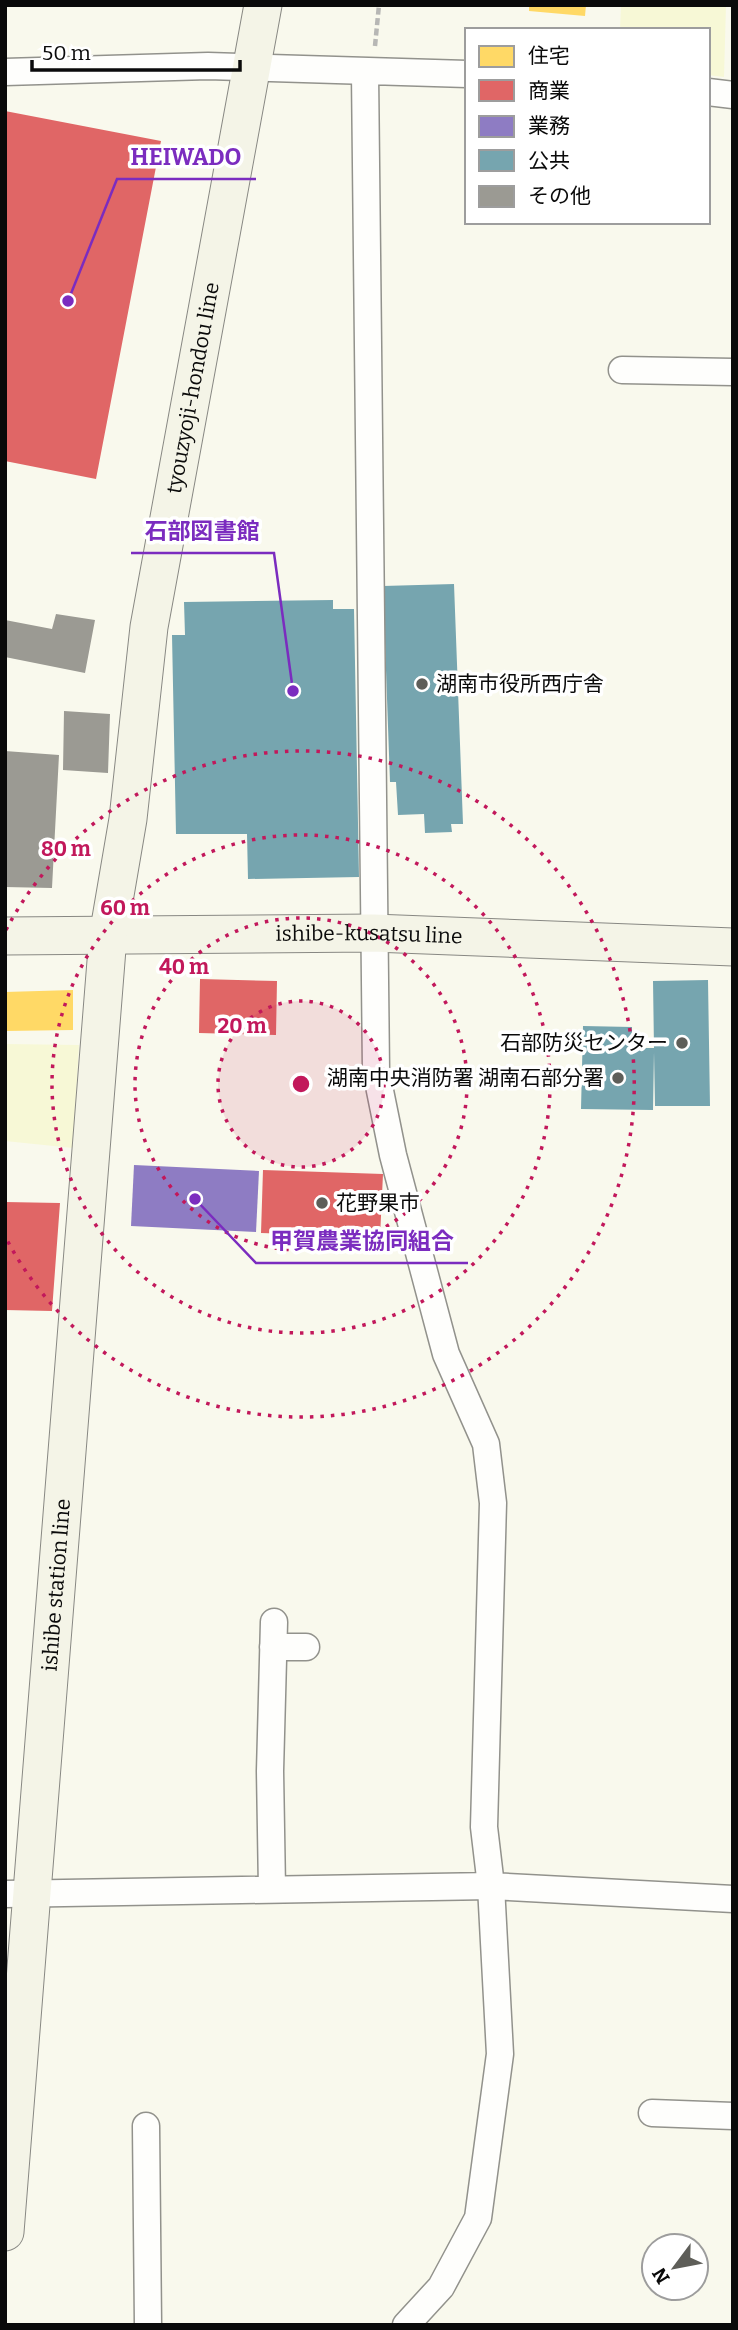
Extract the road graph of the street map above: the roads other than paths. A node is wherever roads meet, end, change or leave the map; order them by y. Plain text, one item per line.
1 (263, 5) edge
2 (253, 67) junction
3 (5, 72) edge
4 (365, 73) junction
5 (465, 74) edge
6 (710, 92) edge
7 (733, 95) edge
8 (622, 370) dead end
9 (733, 372) edge
10 (373, 933) junction
11 (5, 936) edge
12 (108, 936) junction
13 (733, 947) edge
14 (306, 1647) dead end
15 (491, 1886) junction
16 (272, 1889) junction
17 (19, 1893) edge
18 (733, 1899) edge
19 (652, 2113) dead end
20 (733, 2116) edge
21 (146, 2126) dead end
22 (5, 2232) edge
23 (148, 2325) edge
24 (406, 2325) edge

1 - 2 main road, tyouzyoji-hondou line
2 - 3 street
2 - 4 street
2 - 12 main road, tyouzyoji-hondou line
4 - 5 street
4 - 10 street
6 - 7 street
8 - 9 street
10 - 12 main road, ishibe-kusatsu line
10 - 13 main road, ishibe-kusatsu line
10 - 15 street
11 - 12 main road, ishibe-kusatsu line
12 - 17 main road, ishibe station line
14 - 16 street
15 - 16 street
15 - 18 street
15 - 24 street
16 - 17 street
17 - 22 main road, ishibe station line
19 - 20 street
21 - 23 street

